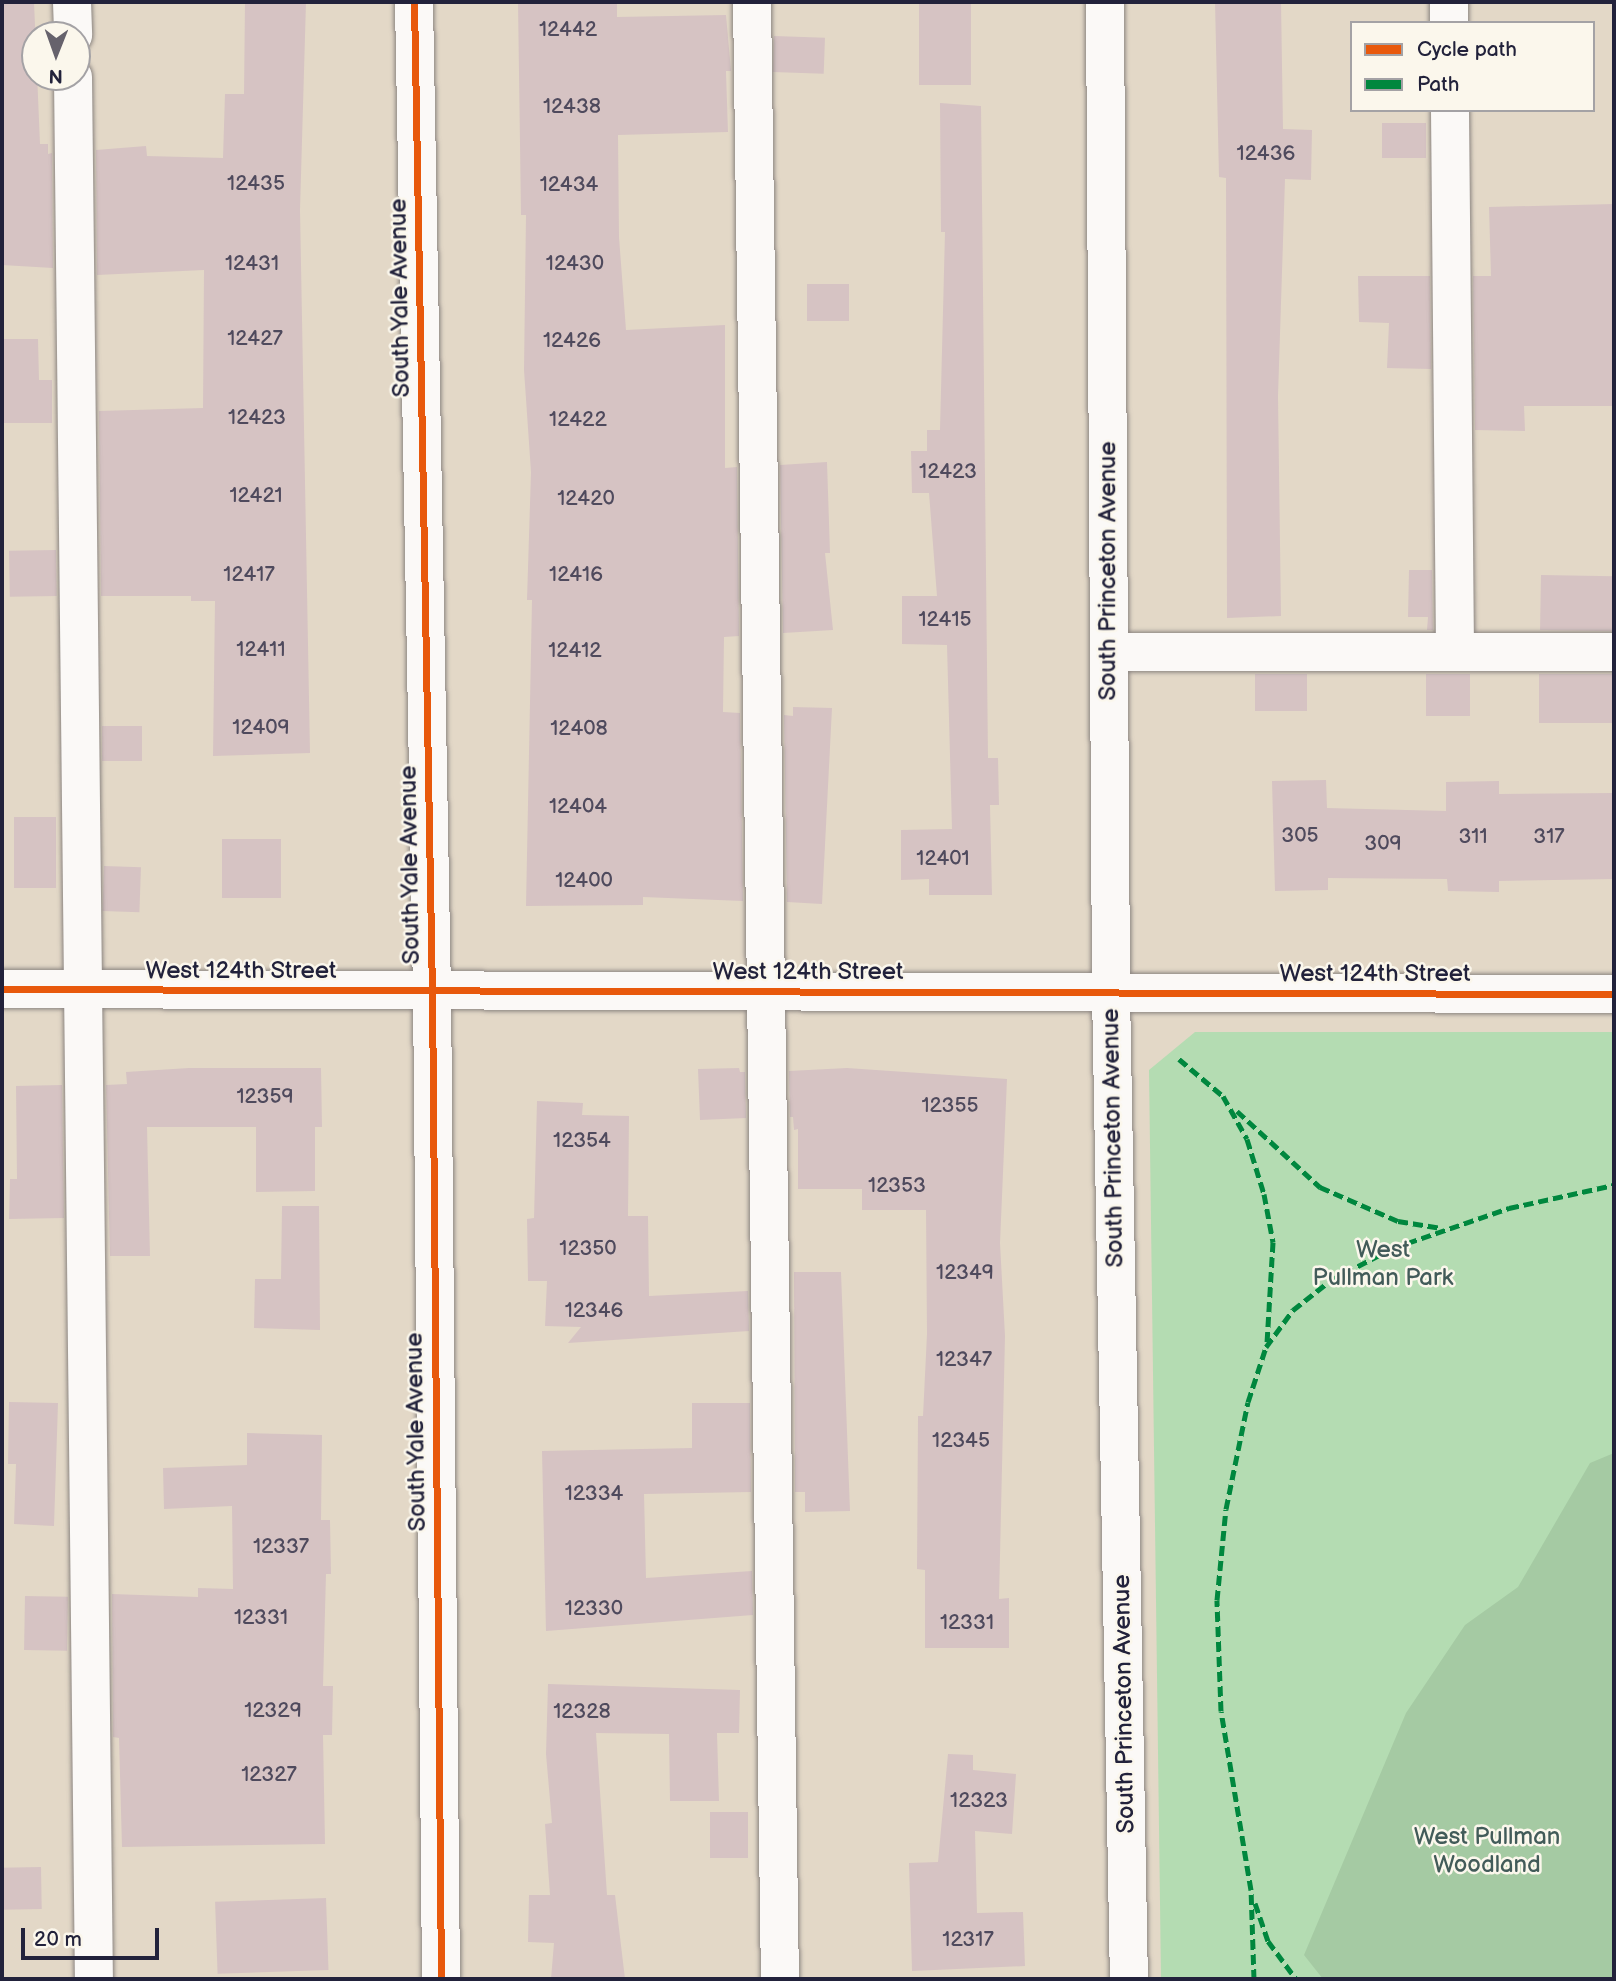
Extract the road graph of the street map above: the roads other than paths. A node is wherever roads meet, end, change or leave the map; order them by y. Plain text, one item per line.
1 (72, 2) edge
2 (414, 2) edge
3 (751, 2) edge
4 (1105, 2) edge
5 (1449, 2) edge
6 (73, 21) edge
7 (1449, 21) edge
8 (73, 91) edge
9 (1450, 112) edge
10 (1109, 652) junction
11 (1455, 652) junction
12 (1614, 652) edge
13 (2, 989) edge
14 (84, 990) junction
15 (432, 990) junction
16 (767, 992) junction
17 (1111, 992) junction
18 (1614, 994) edge
19 (94, 1979) edge
20 (441, 1979) edge
21 (780, 1979) edge
22 (1129, 1979) edge

1 - 6 street
2 - 15 street, South Yale Avenue
3 - 16 street
4 - 10 street, South Princeton Avenue
5 - 7 street
8 - 14 street
9 - 11 street
10 - 11 street
10 - 17 street, South Princeton Avenue
11 - 12 street
13 - 14 street, West 124th Street
14 - 15 street, West 124th Street
14 - 19 street
15 - 16 street, West 124th Street
15 - 20 street, South Yale Avenue
16 - 17 street, West 124th Street
16 - 21 street
17 - 18 street, West 124th Street
17 - 22 street, South Princeton Avenue

